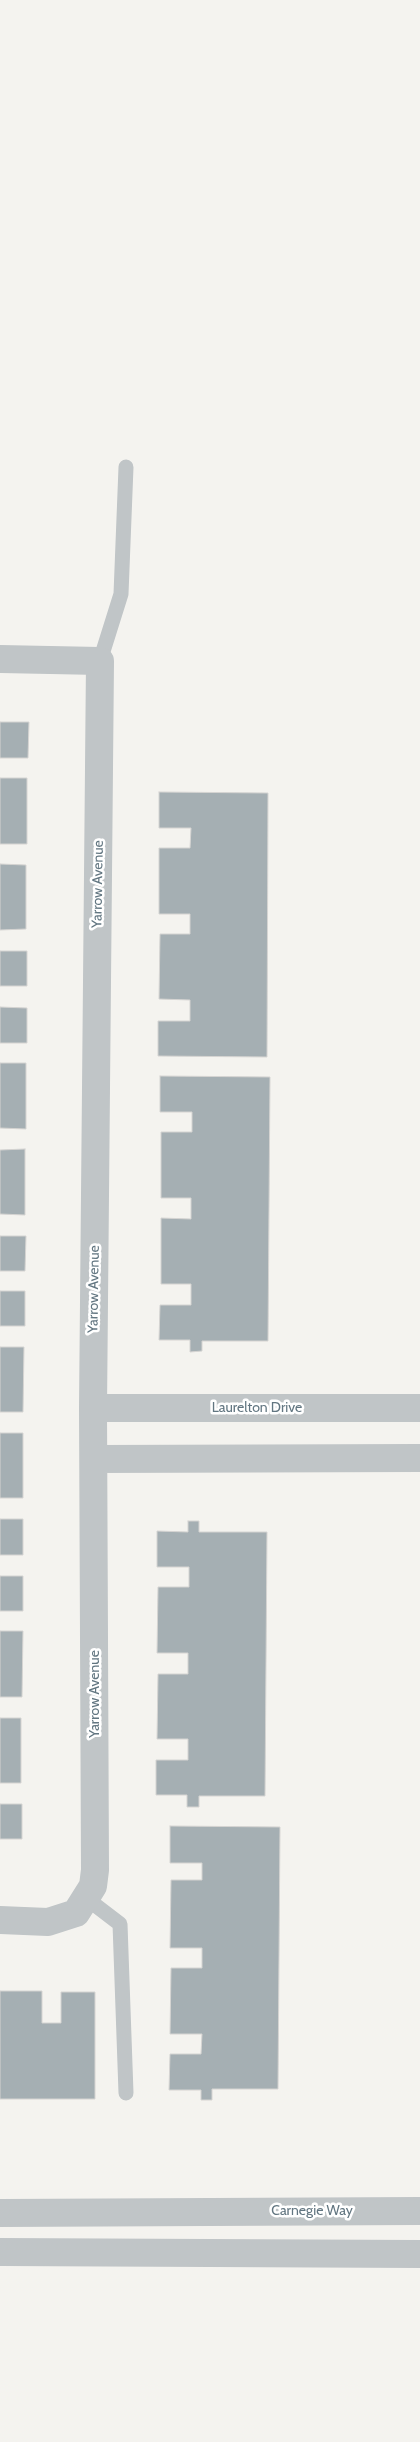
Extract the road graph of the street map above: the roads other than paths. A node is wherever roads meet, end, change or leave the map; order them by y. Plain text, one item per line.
1 (126, 467) dead end
2 (0, 659) edge
3 (100, 660) junction
4 (93, 1408) junction
5 (420, 1408) edge
6 (420, 1458) edge
7 (94, 1459) junction
8 (81, 1905) junction
9 (0, 1920) edge
10 (126, 2094) dead end
11 (420, 2210) edge
12 (205, 2212) junction
13 (0, 2213) edge
14 (29, 2213) junction
15 (0, 2252) edge
16 (29, 2252) junction
17 (206, 2253) junction
18 (420, 2254) edge

1 - 3 lane
2 - 3 street
3 - 4 street, Yarrow Avenue
4 - 5 street, Laurelton Drive
4 - 7 street, Yarrow Avenue
6 - 7 street
7 - 8 street, Yarrow Avenue
8 - 9 street
8 - 10 lane
11 - 12 street, Carnegie Way
12 - 14 street, Carnegie Way
12 - 17 street
13 - 14 street, Carnegie Way
14 - 16 street
15 - 16 street
16 - 17 street
17 - 18 street

